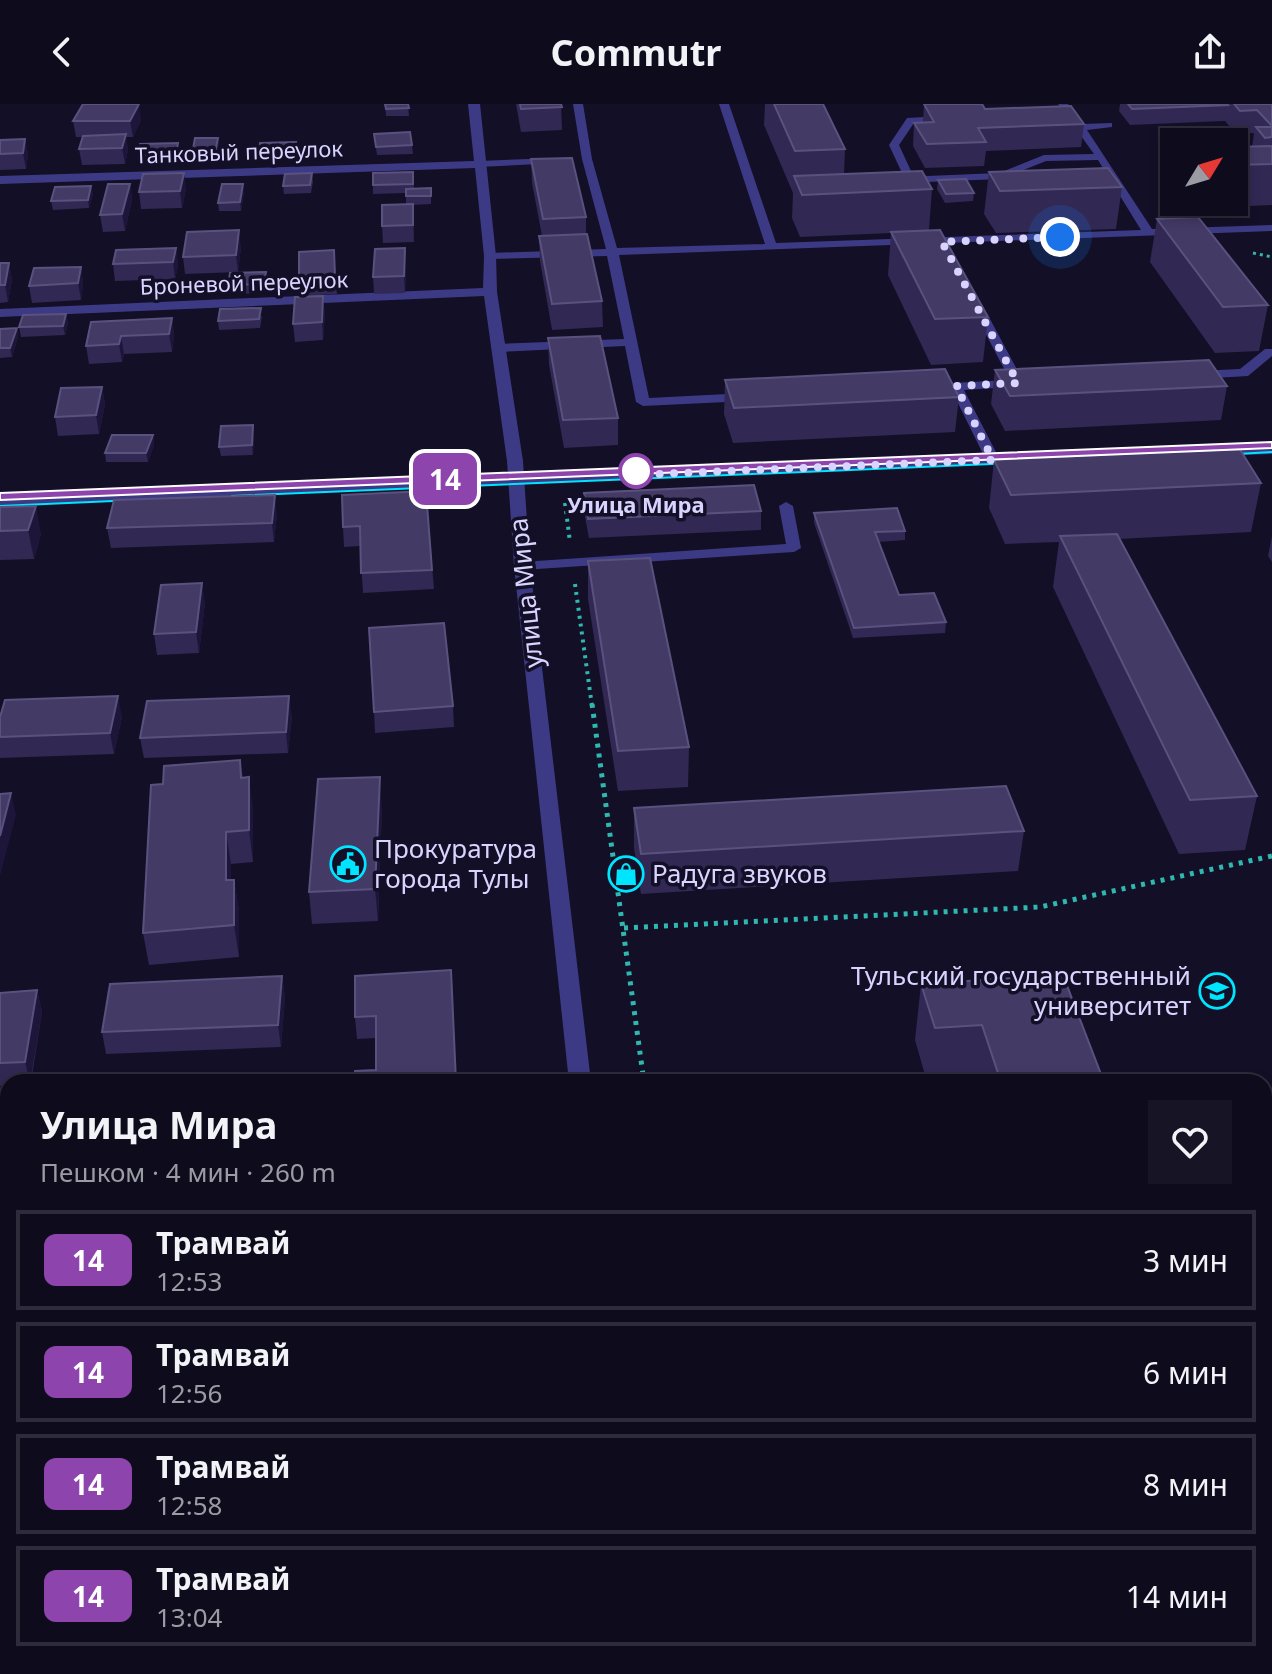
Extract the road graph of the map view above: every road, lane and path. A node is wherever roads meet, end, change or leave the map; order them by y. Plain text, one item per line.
1 (474, 104) edge
2 (578, 104) edge
3 (724, 104) edge
4 (1063, 104) edge
5 (958, 119) edge
6 (1055, 124) edge
7 (1078, 125) junction
8 (1108, 125) dead end
9 (1101, 157) junction
10 (587, 159) junction
11 (479, 164) junction
12 (0, 180) edge
13 (1272, 228) edge
14 (1175, 232) junction
15 (1149, 233) junction
16 (942, 242) junction
17 (1184, 244) edge
18 (772, 247) junction
19 (612, 251) junction
20 (949, 255) edge
21 (490, 256) junction
22 (490, 292) junction
23 (970, 293) edge
24 (0, 313) edge
25 (1260, 340) edge
26 (629, 342) junction
27 (497, 348) junction
28 (1271, 351) edge
29 (1183, 376) edge
30 (1048, 382) edge
31 (1018, 383) junction
32 (956, 386) junction
33 (925, 388) edge
34 (768, 396) edge
35 (1272, 449) edge
36 (1194, 452) edge
37 (1039, 458) edge
38 (993, 460) junction
39 (516, 480) junction
40 (0, 501) edge
41 (565, 503) dead end
42 (786, 506) dead end
43 (573, 564) junction
44 (522, 566) junction
45 (1272, 856) edge
46 (624, 928) junction
47 (579, 1074) edge
48 (643, 1074) edge

1 - 11 street, улица Мира
2 - 10 lane
3 - 18 lane
4 - 7 lane
5 - 9 lane
6 - 7 lane
7 - 8 lane
7 - 9 lane
9 - 15 lane
10 - 11 lane
10 - 19 lane
11 - 12 street, Танковый переулок
11 - 21 street, улица Мира
13 - 14 lane
14 - 15 lane
14 - 17 lane
15 - 16 lane
16 - 18 lane
16 - 20 lane
18 - 19 lane
19 - 21 lane
19 - 26 lane
21 - 22 street, улица Мира
22 - 24 street, Броневой переулок
22 - 27 street, улица Мира
23 - 31 lane
25 - 28 lane
26 - 27 lane
26 - 34 lane
27 - 39 street, улица Мира
28 - 29 lane
30 - 31 lane
31 - 32 lane
32 - 33 lane
32 - 38 lane
35 - 36 street
37 - 38 street
38 - 39 street
39 - 40 street
39 - 44 street, улица Мира
41 - 43 path
42 - 43 lane
43 - 44 lane
43 - 46 path
44 - 47 street, улица Мира
45 - 46 path
46 - 48 path

